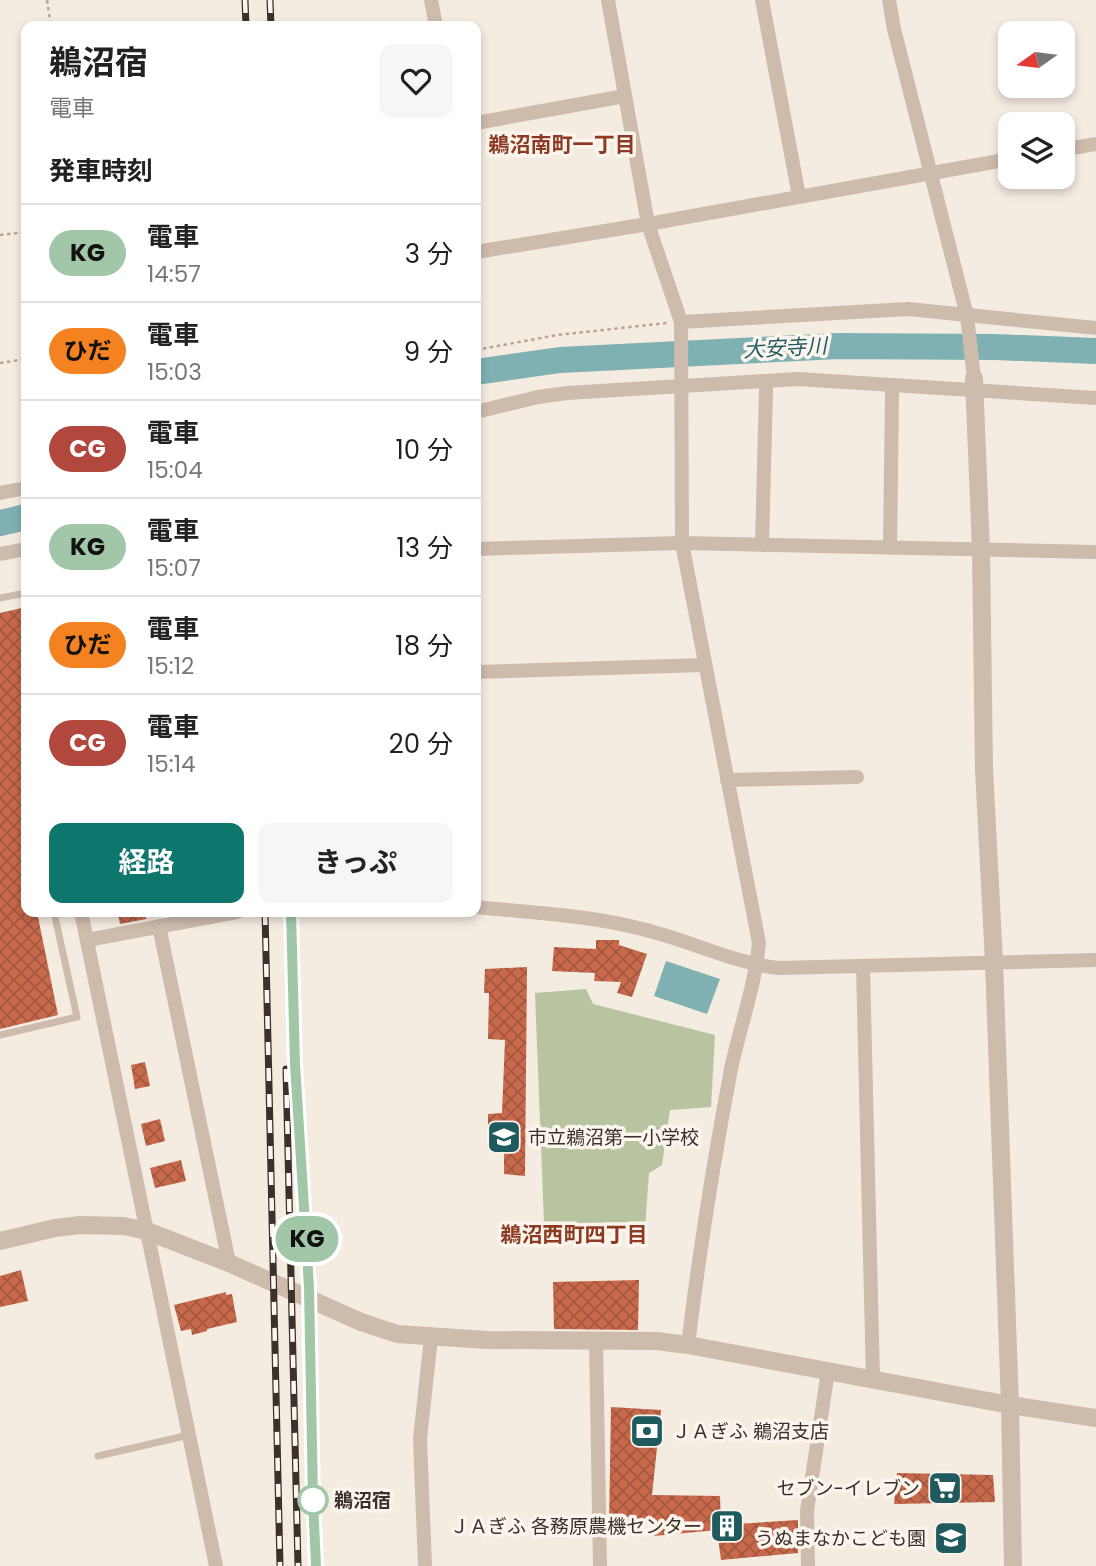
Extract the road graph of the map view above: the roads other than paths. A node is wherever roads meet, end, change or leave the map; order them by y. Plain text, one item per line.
1 (431, 0) edge
2 (608, 0) edge
3 (762, 0) edge
4 (889, 0) edge
5 (435, 21) edge
6 (625, 96) junction
7 (481, 122) edge
8 (1096, 144) edge
9 (1075, 148) edge
10 (998, 161) edge
11 (931, 173) junction
12 (799, 196) junction
13 (648, 224) junction
14 (481, 251) edge
15 (967, 320) junction
16 (681, 322) junction
17 (1096, 328) edge
18 (681, 384) junction
19 (974, 384) junction
20 (766, 390) dead end
21 (892, 392) dead end
22 (1096, 398) edge
23 (481, 411) edge
24 (21, 489) edge
25 (0, 493) edge
26 (682, 543) junction
27 (762, 545) junction
28 (890, 548) junction
29 (481, 549) edge
30 (21, 550) edge
31 (981, 551) junction
32 (1096, 552) edge
33 (0, 554) edge
34 (21, 594) edge
35 (0, 598) edge
36 (704, 665) junction
37 (481, 673) edge
38 (856, 777) dead end
39 (727, 780) junction
40 (481, 908) edge
41 (55, 917) edge
42 (82, 917) edge
43 (198, 917) edge
44 (159, 926) junction
45 (87, 940) junction
46 (1096, 960) edge
47 (994, 962) junction
48 (757, 966) junction
49 (863, 967) junction
50 (0, 1035) edge
51 (147, 1231) junction
52 (0, 1241) edge
53 (229, 1263) junction
54 (431, 1338) junction
55 (596, 1341) junction
56 (688, 1345) junction
57 (828, 1371) junction
58 (873, 1378) junction
59 (1010, 1405) junction
60 (1096, 1418) edge
61 (189, 1435) junction
62 (98, 1456) dead end
63 (216, 1566) edge
64 (425, 1566) edge
65 (600, 1566) edge
66 (808, 1566) edge
67 (1013, 1566) edge

1 - 5 street
2 - 6 street
3 - 12 street
4 - 11 street
6 - 7 street
6 - 13 street
8 - 9 street
10 - 11 street
11 - 12 street
11 - 15 street
12 - 13 street
13 - 14 street
13 - 16 street
15 - 16 street
15 - 17 street
15 - 19 street
16 - 18 street
18 - 19 street
18 - 23 street
18 - 26 street
19 - 22 street
19 - 31 street
20 - 27 street
21 - 28 street
24 - 25 street
26 - 27 street
26 - 29 street
26 - 36 street
27 - 28 street
28 - 31 street
30 - 33 street
31 - 32 street
31 - 47 street
34 - 35 lane
36 - 37 street
36 - 39 street
38 - 39 street
39 - 48 street
40 - 48 street
41 - 50 lane
42 - 45 street
43 - 44 street
44 - 45 street
44 - 53 street
45 - 51 street
46 - 47 street
47 - 49 street
47 - 59 street
48 - 49 street
48 - 56 street
49 - 58 street
51 - 52 street
51 - 53 street
51 - 61 street
53 - 54 street
54 - 55 street
54 - 64 street
55 - 56 street
55 - 65 street
56 - 57 street
57 - 58 street
57 - 66 street
58 - 59 street
59 - 60 street
59 - 67 street
61 - 62 lane
61 - 63 street

